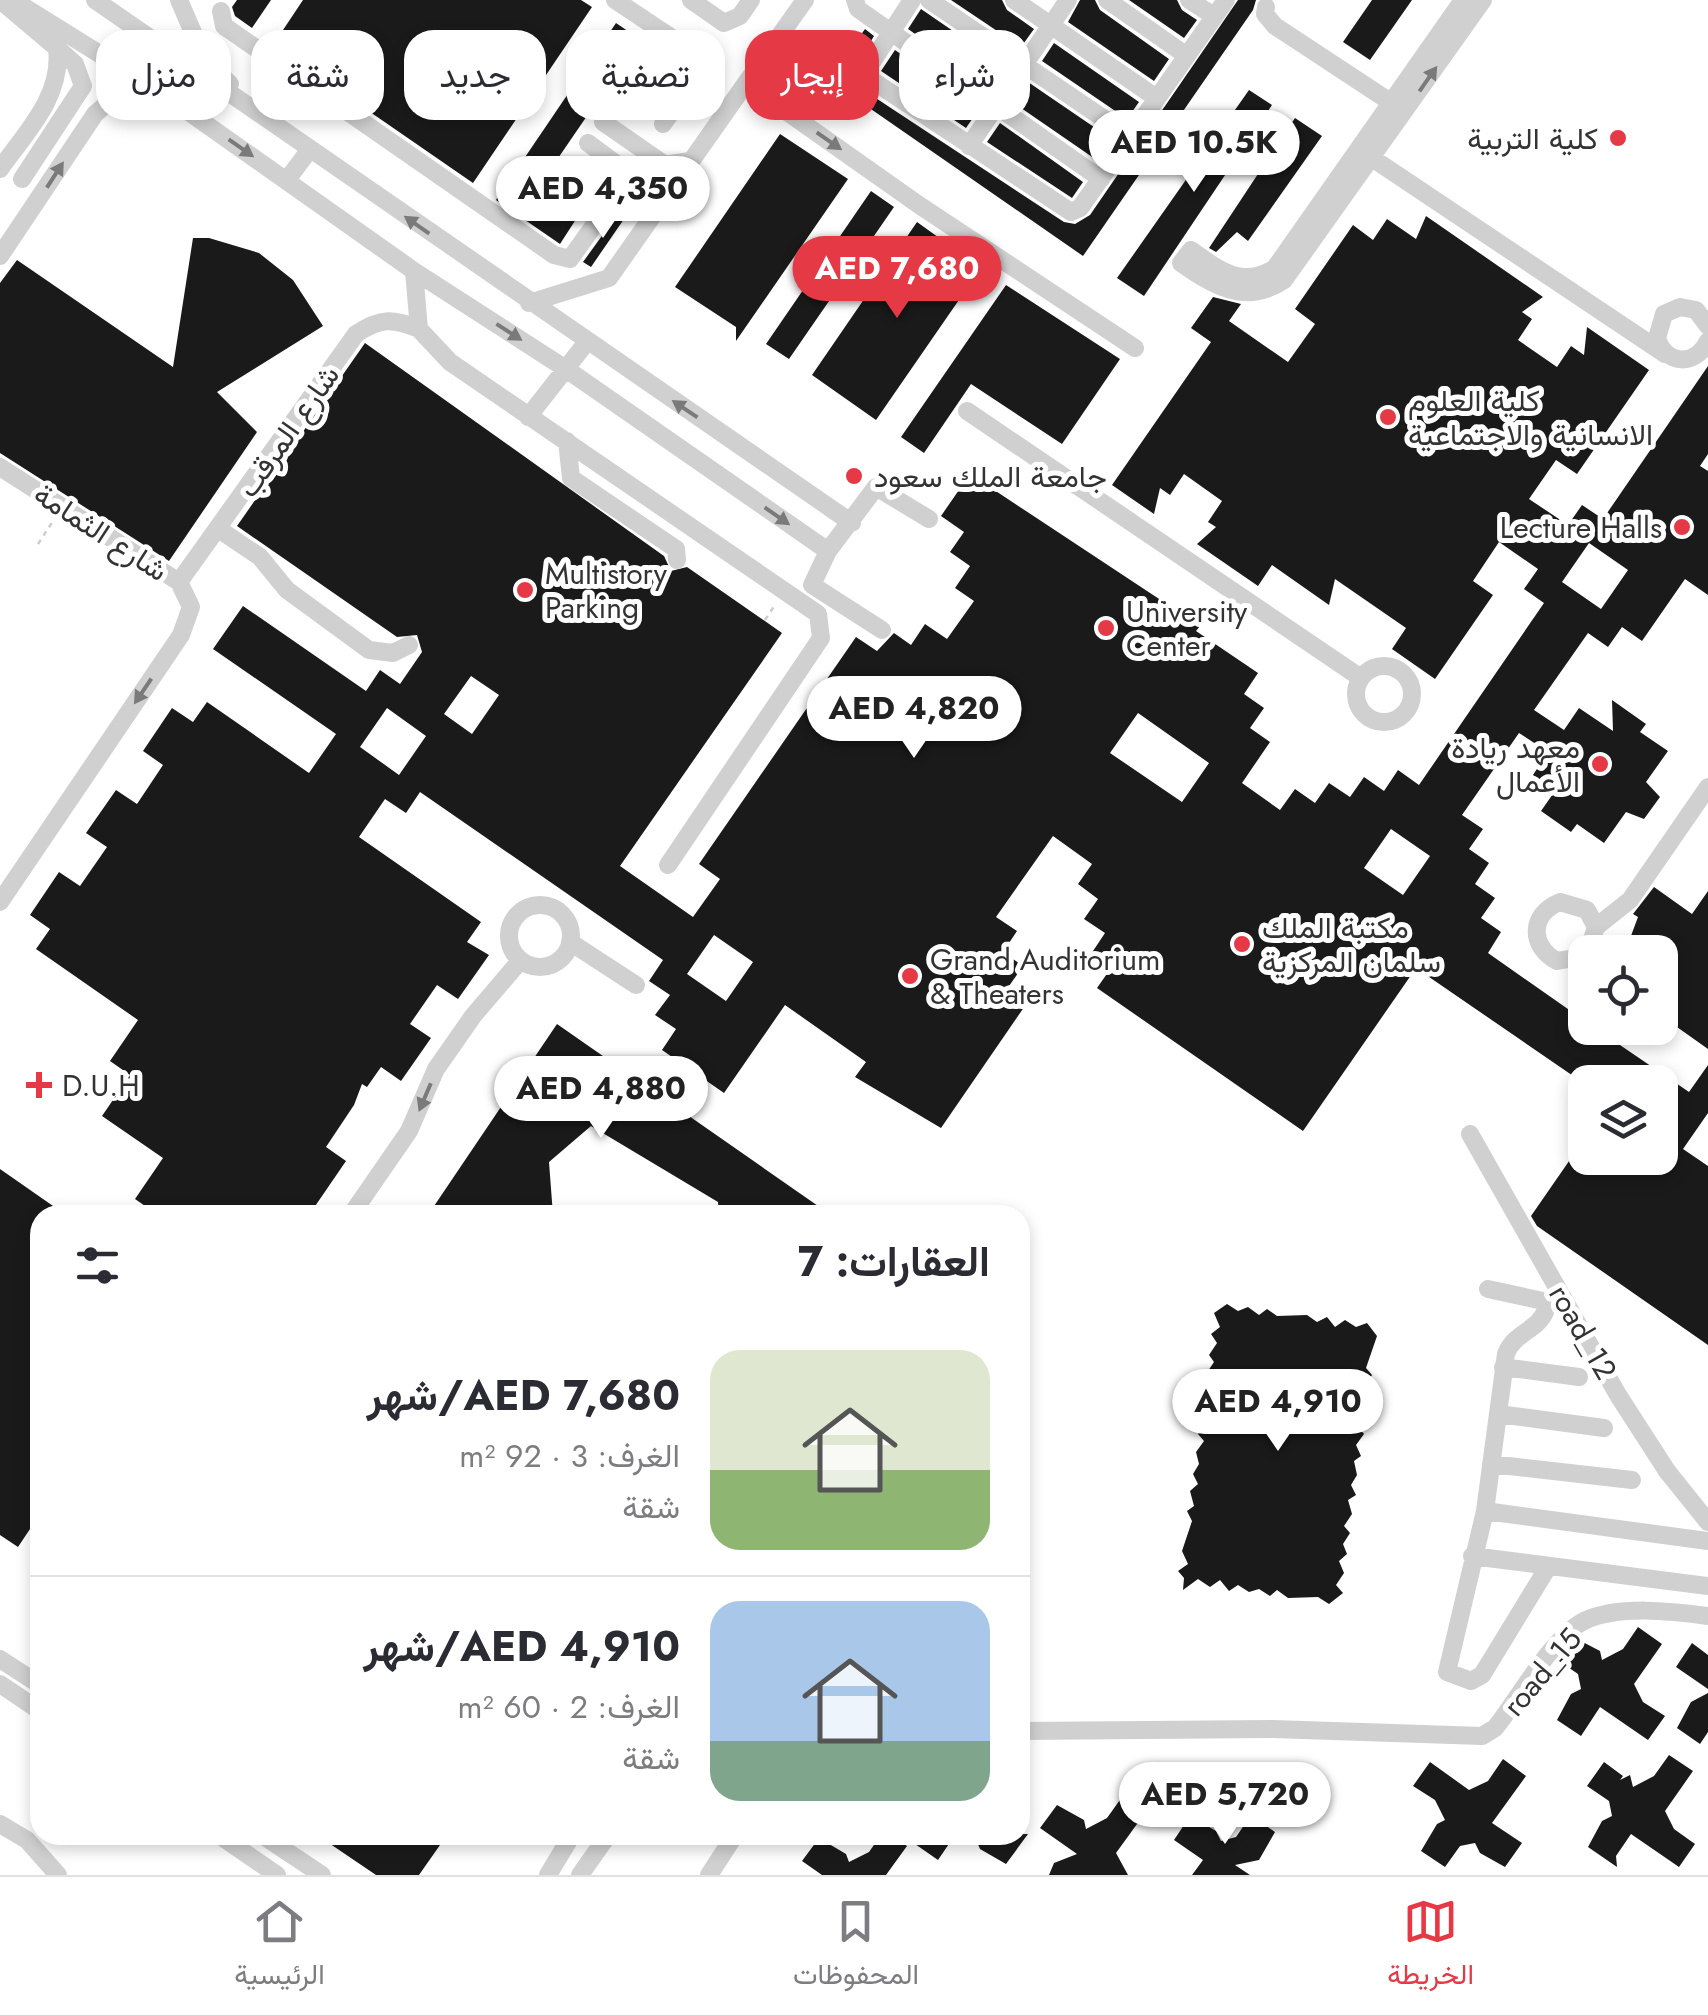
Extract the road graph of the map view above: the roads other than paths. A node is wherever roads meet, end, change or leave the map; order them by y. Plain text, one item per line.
1 (0, 0) edge
2 (13, 0) edge
3 (95, 0) edge
4 (179, 0) edge
5 (615, 0) edge
6 (692, 0) edge
7 (751, 0) edge
8 (805, 0) edge
9 (855, 0) edge
10 (912, 0) edge
11 (929, 0) edge
12 (1014, 0) edge
13 (1068, 0) edge
14 (1107, 0) edge
15 (1189, 0) edge
16 (1226, 0) edge
17 (1464, 0) edge
18 (1483, 0) edge
19 (1266, 7) dead end
20 (220, 10) dead end
21 (1214, 16) junction
22 (1052, 24) junction
23 (784, 30) edge
24 (892, 30) junction
25 (975, 30) edge
26 (899, 35) edge
27 (57, 48) junction
28 (96, 51) edge
29 (1030, 54) edge
30 (1187, 56) junction
31 (1030, 66) edge
32 (745, 84) edge
33 (1155, 97) junction
34 (251, 106) edge
35 (1398, 107) junction
36 (251, 108) edge
37 (96, 113) edge
38 (201, 120) edge
39 (268, 120) edge
40 (800, 120) edge
41 (986, 120) edge
42 (1017, 120) edge
43 (603, 122) dead end
44 (664, 124) dead end
45 (1128, 135) junction
46 (588, 143) dead end
47 (968, 146) junction
48 (310, 149) junction
49 (1366, 154) junction
50 (690, 161) junction
51 (0, 169) edge
52 (1102, 178) junction
53 (22, 180) dead end
54 (287, 180) junction
55 (614, 199) dead end
56 (656, 210) junction
57 (0, 256) edge
58 (1186, 257) dead end
59 (414, 270) junction
60 (529, 303) junction
61 (1708, 326) edge
62 (419, 329) junction
63 (1708, 341) edge
64 (586, 343) junction
65 (1135, 348) dead end
66 (1665, 354) junction
67 (566, 369) junction
68 (967, 411) dead end
69 (528, 417) junction
70 (567, 442) junction
71 (0, 466) edge
72 (929, 519) dead end
73 (852, 523) junction
74 (220, 530) junction
75 (828, 551) junction
76 (677, 560) dead end
77 (178, 582) junction
78 (882, 630) dead end
79 (410, 644) dead end
80 (1362, 678) dead end
81 (1708, 786) edge
82 (668, 865) dead end
83 (0, 902) edge
84 (1596, 927) junction
85 (1593, 935) edge
86 (570, 942) junction
87 (520, 961) junction
88 (1568, 962) edge
89 (636, 985) dead end
90 (1470, 1134) dead end
91 (358, 1205) edge
92 (1488, 1289) dead end
93 (1503, 1368) junction
94 (1579, 1377) dead end
95 (1498, 1414) junction
96 (1604, 1428) dead end
97 (1491, 1464) junction
98 (1632, 1480) dead end
99 (1485, 1511) junction
100 (1708, 1522) edge
101 (1708, 1542) edge
102 (1472, 1556) junction
103 (1548, 1567) junction
104 (1708, 1586) edge
105 (1708, 1616) edge
106 (0, 1659) edge
107 (30, 1679) edge
108 (0, 1684) edge
109 (30, 1701) edge
110 (1030, 1731) edge
111 (0, 1824) edge
112 (30, 1843) edge
113 (31, 1845) edge
114 (234, 1845) edge
115 (277, 1845) edge
116 (566, 1845) edge
117 (601, 1845) edge
118 (728, 1845) edge
119 (58, 1875) edge
120 (277, 1875) edge
121 (322, 1875) edge
122 (548, 1875) edge
123 (580, 1875) edge
124 (709, 1875) edge

1 - 27 street
2 - 28 street
3 - 36 street
4 - 34 street
5 - 44 street
6 - 7 street
8 - 23 street
9 - 24 street
10 - 24 street
11 - 25 street
12 - 22 street
13 - 22 street
14 - 30 street
15 - 21 street
16 - 21 street
17 - 35 street
35 -> 18 street
19 - 35 street
20 - 55 street
21 - 30 street
22 - 29 street
22 - 33 street
24 - 26 street
24 - 47 street
27 - 51 street
27 - 53 street
30 - 33 street
31 - 45 street
32 - 50 street
33 - 45 street
35 - 49 street
57 -> 37 street
38 -> 54 street
39 - 48 street
40 -> 65 street
41 - 47 street
42 - 52 street
43 - 50 street
45 - 52 street
46 - 56 street
47 - 52 street
48 - 54 street
60 -> 48 street
49 - 58 street
49 - 66 street
50 - 56 street
54 - 59 street
56 - 60 street
59 - 62 street
59 -> 67 street
60 - 64 street
61 - 66 street
62 - 69 street
62 - 74 street, شارع المرقب
63 - 66 street
64 - 67 street
73 -> 64 street
67 - 69 street
67 -> 75 street
68 - 80 street
69 - 70 street
70 - 76 street
70 - 82 street
71 - 77 street, شارع الثمامة
72 - 73 street
73 - 75 street
74 - 77 street, شارع المرقب
74 - 79 street
75 - 78 street
77 -> 83 street, شارع الثمامة
81 - 84 street
84 - 85 street
84 - 88 street
86 - 87 street
86 - 87 street
86 - 89 street
87 -> 91 street
90 - 100 street, road_12
92 - 93 street
93 - 94 street
93 - 95 street
95 - 96 street
95 - 97 street
97 - 98 street
97 - 99 street
99 - 101 street
99 - 102 street
102 - 103 street
102 - 103 street
103 - 104 street
105 - 110 street, road_15
106 - 107 street
108 - 109 street
111 - 112 street
113 - 119 street
114 - 120 street
115 - 121 street
116 - 122 street
117 - 123 street
118 - 124 street

